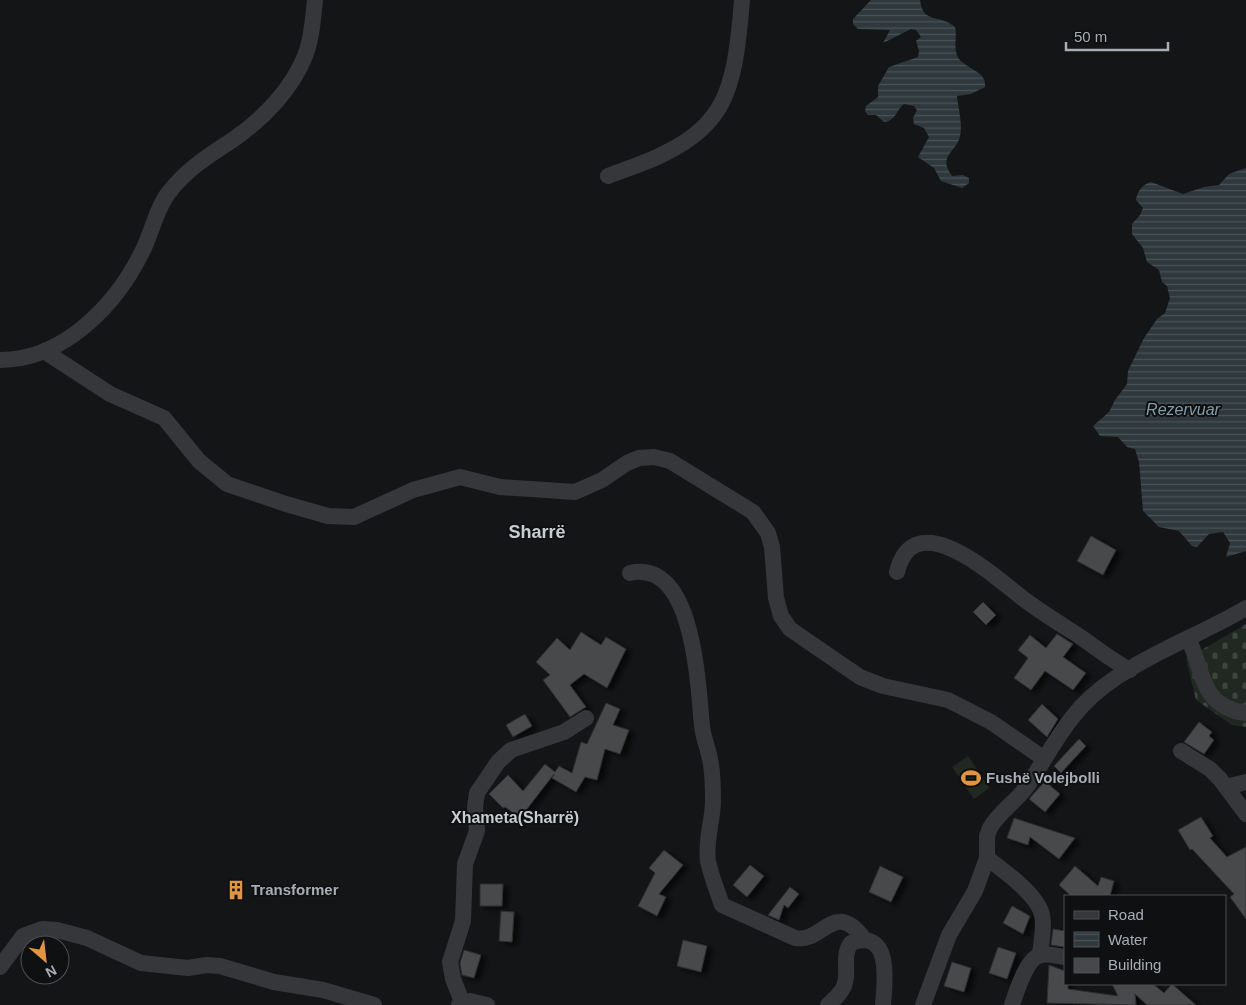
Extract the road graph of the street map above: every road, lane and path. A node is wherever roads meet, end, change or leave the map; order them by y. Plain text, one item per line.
1 (315, 0) edge
2 (742, 0) edge
3 (608, 176) dead end
4 (44, 351) junction
5 (0, 360) edge
6 (897, 572) dead end
7 (630, 573) dead end
8 (1246, 608) edge
9 (1189, 640) junction
10 (1130, 670) junction
11 (1246, 713) edge
12 (586, 718) dead end
13 (1180, 751) dead end
14 (1043, 758) junction
15 (1246, 782) edge
16 (1226, 787) junction
17 (1246, 814) edge
18 (987, 858) junction
19 (865, 940) junction
20 (1040, 955) junction
21 (1064, 957) edge
22 (0, 968) edge
23 (461, 1004) edge
24 (374, 1005) edge
25 (487, 1005) edge
26 (828, 1005) edge
27 (883, 1005) edge
28 (923, 1005) edge
29 (1012, 1005) edge

1 - 4 street
2 - 3 street
4 - 5 street
4 - 14 street
6 - 10 street
7 - 19 street
8 - 9 street
9 - 10 street
9 - 11 street
10 - 14 street
12 - 23 street
13 - 16 street
14 - 18 street
15 - 16 street
16 - 17 street
18 - 20 street
18 - 28 street
19 - 26 street
19 - 27 street
20 - 21 street
20 - 29 street
22 - 24 street
23 - 25 street

